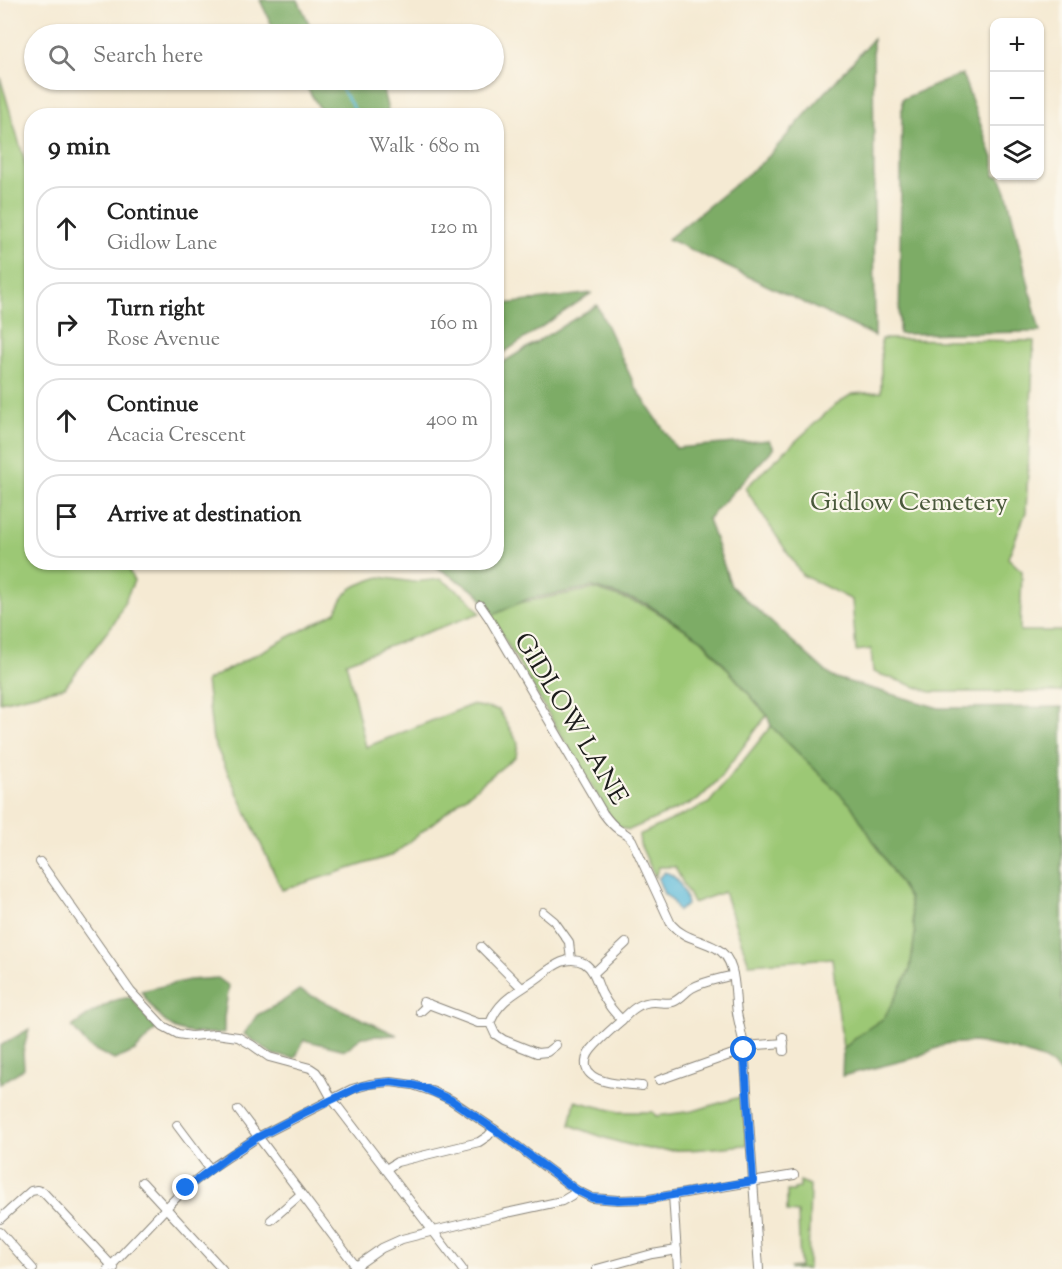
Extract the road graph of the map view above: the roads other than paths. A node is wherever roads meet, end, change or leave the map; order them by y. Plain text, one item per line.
1 (480, 605) dead end
2 (40, 862) dead end
3 (543, 912) dead end
4 (626, 943) dead end
5 (481, 947) dead end
6 (572, 960) junction
7 (594, 973) junction
8 (733, 975) junction
9 (522, 988) junction
10 (420, 1012) dead end
11 (622, 1020) junction
12 (490, 1023) junction
13 (784, 1044) dead end
14 (556, 1046) dead end
15 (744, 1048) junction
16 (658, 1080) dead end
17 (642, 1086) dead end
18 (332, 1099) junction
19 (238, 1110) dead end
20 (177, 1125) dead end
21 (494, 1130) junction
22 (258, 1137) junction
23 (386, 1169) junction
24 (210, 1170) junction
25 (794, 1175) dead end
26 (753, 1181) junction
27 (142, 1182) dead end
28 (576, 1190) junction
29 (301, 1194) junction
30 (673, 1196) junction
31 (166, 1208) junction
32 (0, 1219) edge
33 (271, 1221) dead end
34 (433, 1231) junction
35 (0, 1233) edge
36 (677, 1250) junction
37 (111, 1268) edge
38 (355, 1268) edge
39 (33, 1269) edge
40 (222, 1269) edge
41 (462, 1269) edge
42 (597, 1269) edge
43 (678, 1269) edge
44 (759, 1269) edge

1 - 8 street, GIDLOW LANE
2 - 18 street
3 - 6 street
4 - 7 street
5 - 9 street
6 - 7 street
6 - 9 street
7 - 11 street
8 - 11 street
8 - 15 street, GIDLOW LANE
9 - 12 street
10 - 12 street
11 - 17 street
12 - 14 street
13 - 15 street
15 - 16 street
15 - 26 street, GIDLOW LANE
18 - 21 street
18 - 22 street
18 - 23 street
19 - 22 street
20 - 24 street
21 - 23 street
21 - 28 street
22 - 24 street
22 - 29 street
23 - 34 street
24 - 31 street
25 - 26 street
26 - 30 street
26 - 44 street, GIDLOW LANE
27 - 31 street
28 - 30 street
28 - 34 street
29 - 33 street
29 - 38 street
30 - 36 street
31 - 37 street
31 - 40 street
32 - 37 street
34 - 38 street
34 - 41 street
35 - 39 street
36 - 42 street
36 - 43 street

